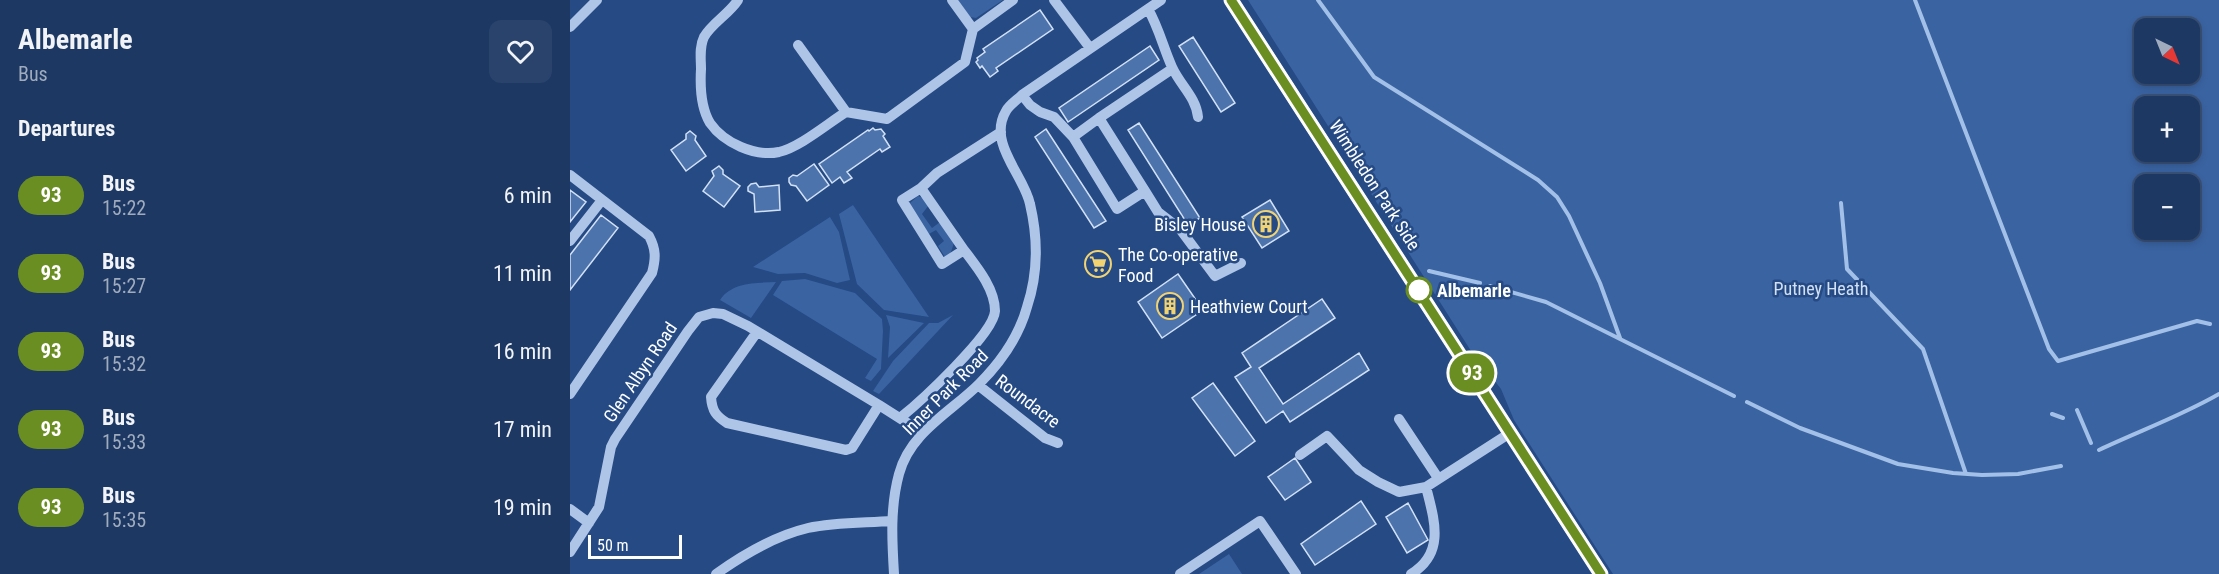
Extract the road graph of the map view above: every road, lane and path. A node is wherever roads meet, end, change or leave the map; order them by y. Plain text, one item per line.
1 (597, 0) edge
2 (738, 0) edge
3 (952, 0) edge
4 (1013, 0) edge
5 (1054, 0) edge
6 (1161, 0) edge
7 (1231, 0) edge
8 (1148, 9) junction
9 (570, 27) edge
10 (973, 29) junction
11 (798, 45) dead end
12 (1090, 48) junction
13 (1173, 69) junction
14 (1022, 95) junction
15 (846, 112) junction
16 (1198, 117) dead end
17 (1099, 118) junction
18 (1001, 132) junction
19 (1073, 137) junction
20 (570, 175) edge
21 (921, 188) junction
22 (1145, 191) junction
23 (602, 200) junction
24 (570, 241) edge
25 (964, 250) junction
26 (1241, 262) dead end
27 (757, 332) junction
28 (978, 385) junction
29 (570, 394) edge
30 (879, 405) junction
31 (900, 418) junction
32 (1399, 419) dead end
33 (1510, 432) junction
34 (923, 433) junction
35 (1058, 443) dead end
36 (1300, 455) dead end
37 (1438, 478) junction
38 (1426, 487) junction
39 (570, 509) edge
40 (892, 521) junction
41 (589, 523) junction
42 (570, 552) edge
43 (716, 574) edge
44 (894, 574) edge
45 (1180, 574) edge
46 (1296, 574) edge
47 (1411, 574) edge
48 (1601, 574) edge

1 - 9 street
2 - 15 street
3 - 10 street
4 - 10 street
5 - 12 street
6 - 8 street
7 - 33 main road, Wimbledon Park Side
8 - 12 street
8 - 13 street
10 - 15 street
11 - 15 street
12 - 14 street
13 - 16 street
13 - 17 street
14 - 18 street
14 - 19 street
17 - 19 street
17 - 22 street
18 - 21 street
18 - 28 street, Inner Park Road
19 - 22 street
20 - 23 street
21 - 25 street
21 - 25 street
22 - 26 street
23 - 24 street
23 - 29 street
25 - 31 street
27 - 30 street, Glen Albyn Road
27 - 30 street
27 - 41 street, Glen Albyn Road
28 - 34 street, Inner Park Road
28 - 35 street, Roundacre
30 - 31 street, Glen Albyn Road
31 - 34 street, Glen Albyn Road
32 - 37 street
33 - 37 street
33 - 48 main road, Wimbledon Park Side
34 - 40 street, Inner Park Road
36 - 38 street
37 - 38 street
38 - 47 street
39 - 41 street
40 - 43 street
40 - 44 street, Inner Park Road
41 - 42 street, Glen Albyn Road
45 - 46 street

